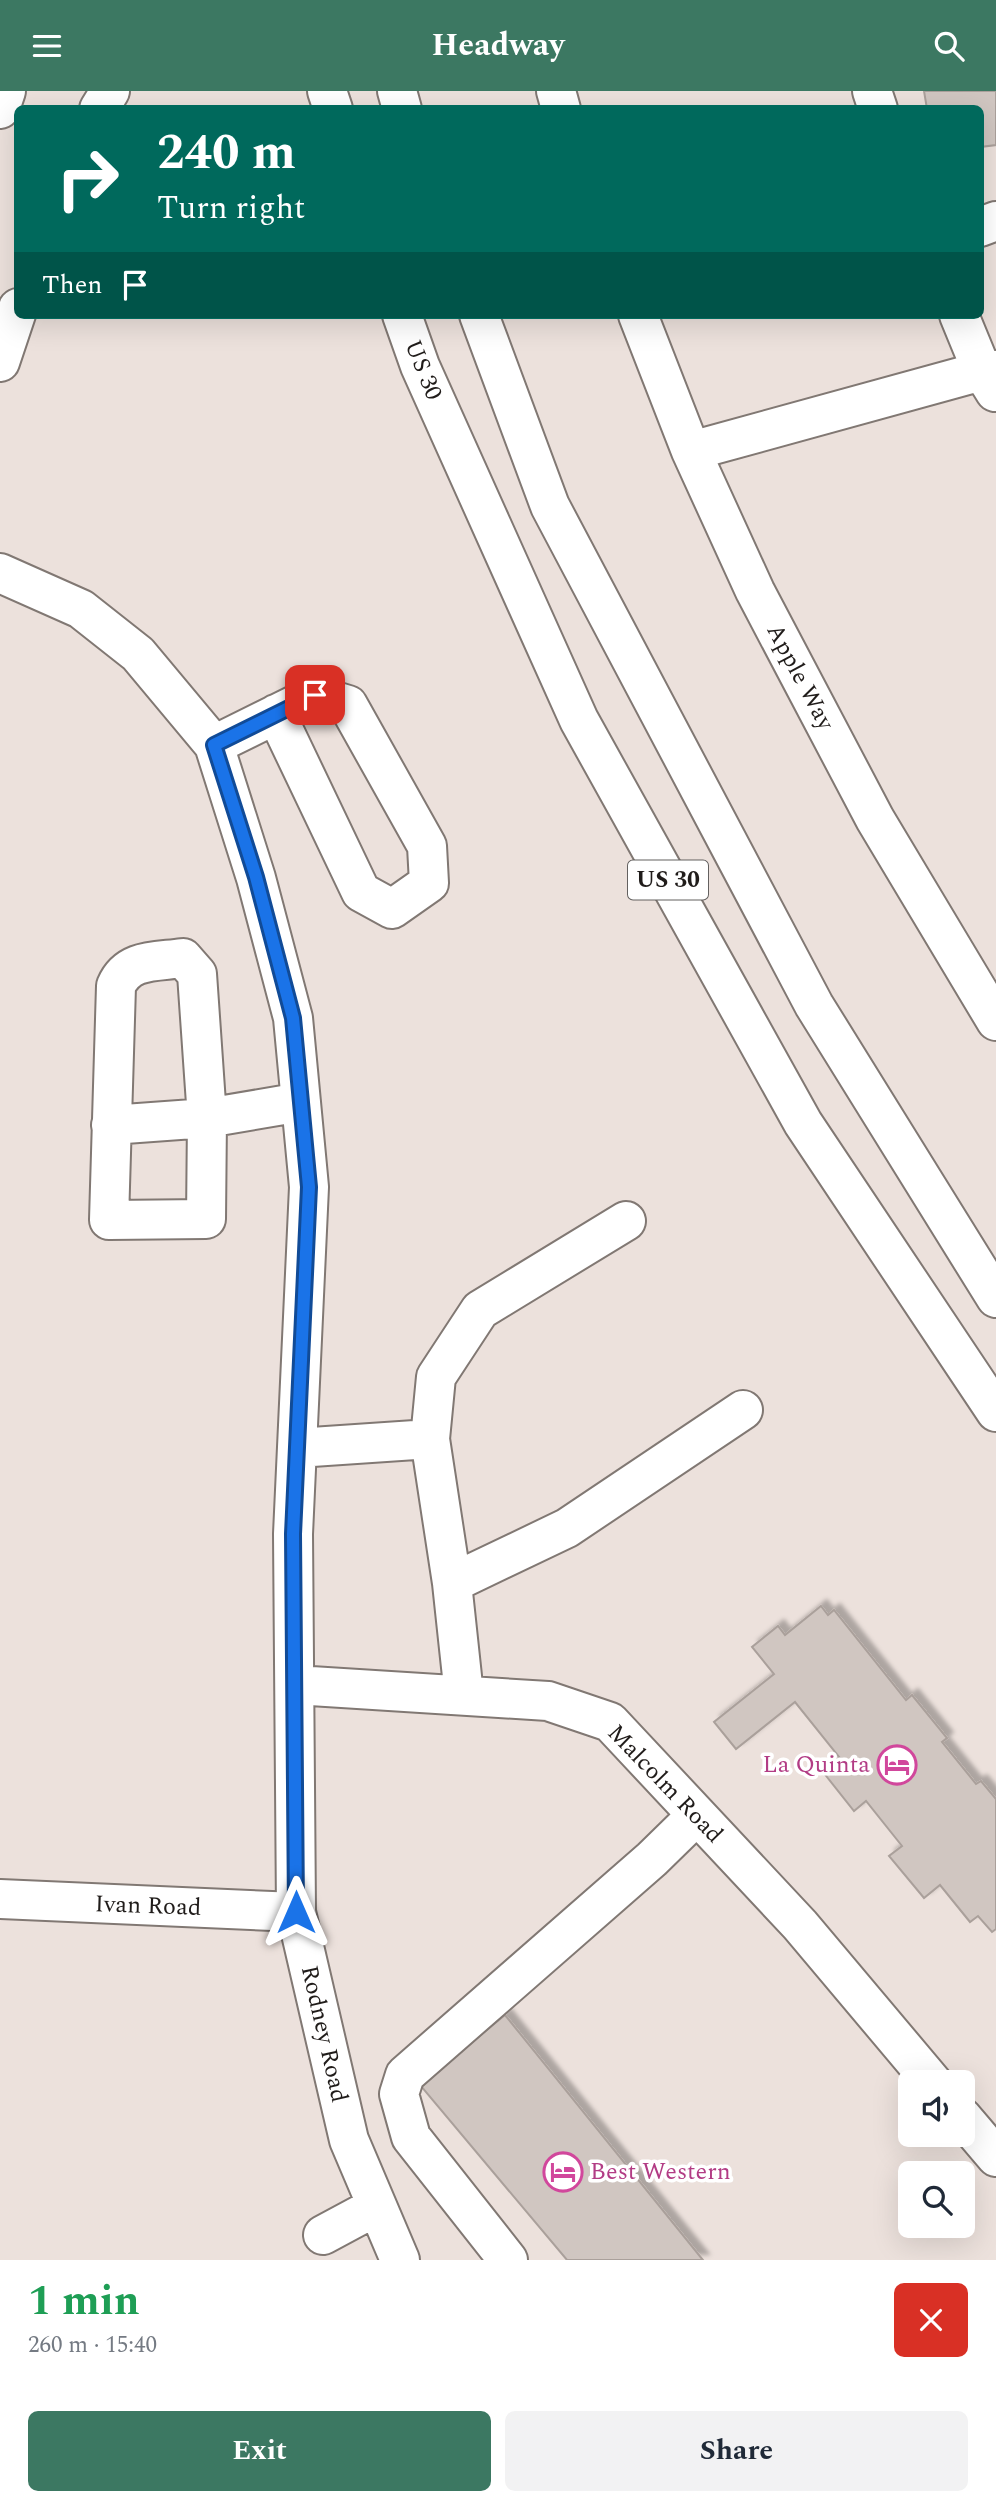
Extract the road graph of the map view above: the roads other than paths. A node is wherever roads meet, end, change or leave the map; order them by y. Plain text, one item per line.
1 (6, 91) edge
2 (0, 109) edge
3 (14, 319) edge
4 (403, 319) edge
5 (480, 319) edge
6 (640, 319) edge
7 (961, 319) edge
8 (0, 362) edge
9 (991, 378) edge
10 (691, 451) junction
11 (0, 573) edge
12 (276, 714) junction
13 (214, 745) junction
14 (136, 992) junction
15 (996, 1021) edge
16 (113, 1061) junction
17 (301, 1102) junction
18 (207, 1118) junction
19 (111, 1125) junction
20 (626, 1221) dead end
21 (996, 1298) edge
22 (743, 1411) dead end
23 (996, 1412) edge
24 (430, 1439) junction
25 (297, 1448) junction
26 (452, 1583) junction
27 (295, 1685) junction
28 (464, 1695) junction
29 (697, 1815) junction
30 (0, 1899) edge
31 (296, 1912) junction
32 (922, 2070) edge
33 (975, 2132) edge
34 (996, 2157) edge
35 (377, 2206) junction
36 (323, 2235) dead end
37 (400, 2260) edge
38 (508, 2260) edge

1 - 2 main road
3 - 8 main road
4 - 23 main road, US 30 / US 30
5 - 21 main road, US 30 / US 30
6 - 10 main road, Apple Way
7 - 9 main road
9 - 10 main road
10 - 15 main road, Apple Way
11 - 13 main road, Rodney Road
12 - 12 main road
12 - 13 main road
13 - 17 main road, Rodney Road
14 - 16 main road
14 - 16 main road
14 - 18 main road
16 - 19 main road
17 - 18 main road
17 - 25 main road, Rodney Road
18 - 19 main road
18 - 19 main road
20 - 24 main road
22 - 26 main road
24 - 25 main road
24 - 26 main road
25 - 27 main road, Rodney Road
26 - 28 main road
27 - 28 main road, Malcolm Road
27 - 31 main road, Rodney Road
28 - 29 main road, Malcolm Road
29 - 32 main road, Malcolm Road
29 - 38 main road
30 - 31 main road, Ivan Road
31 - 35 main road, Rodney Road
33 - 34 main road
35 - 36 main road
35 - 37 main road, Rodney Road

